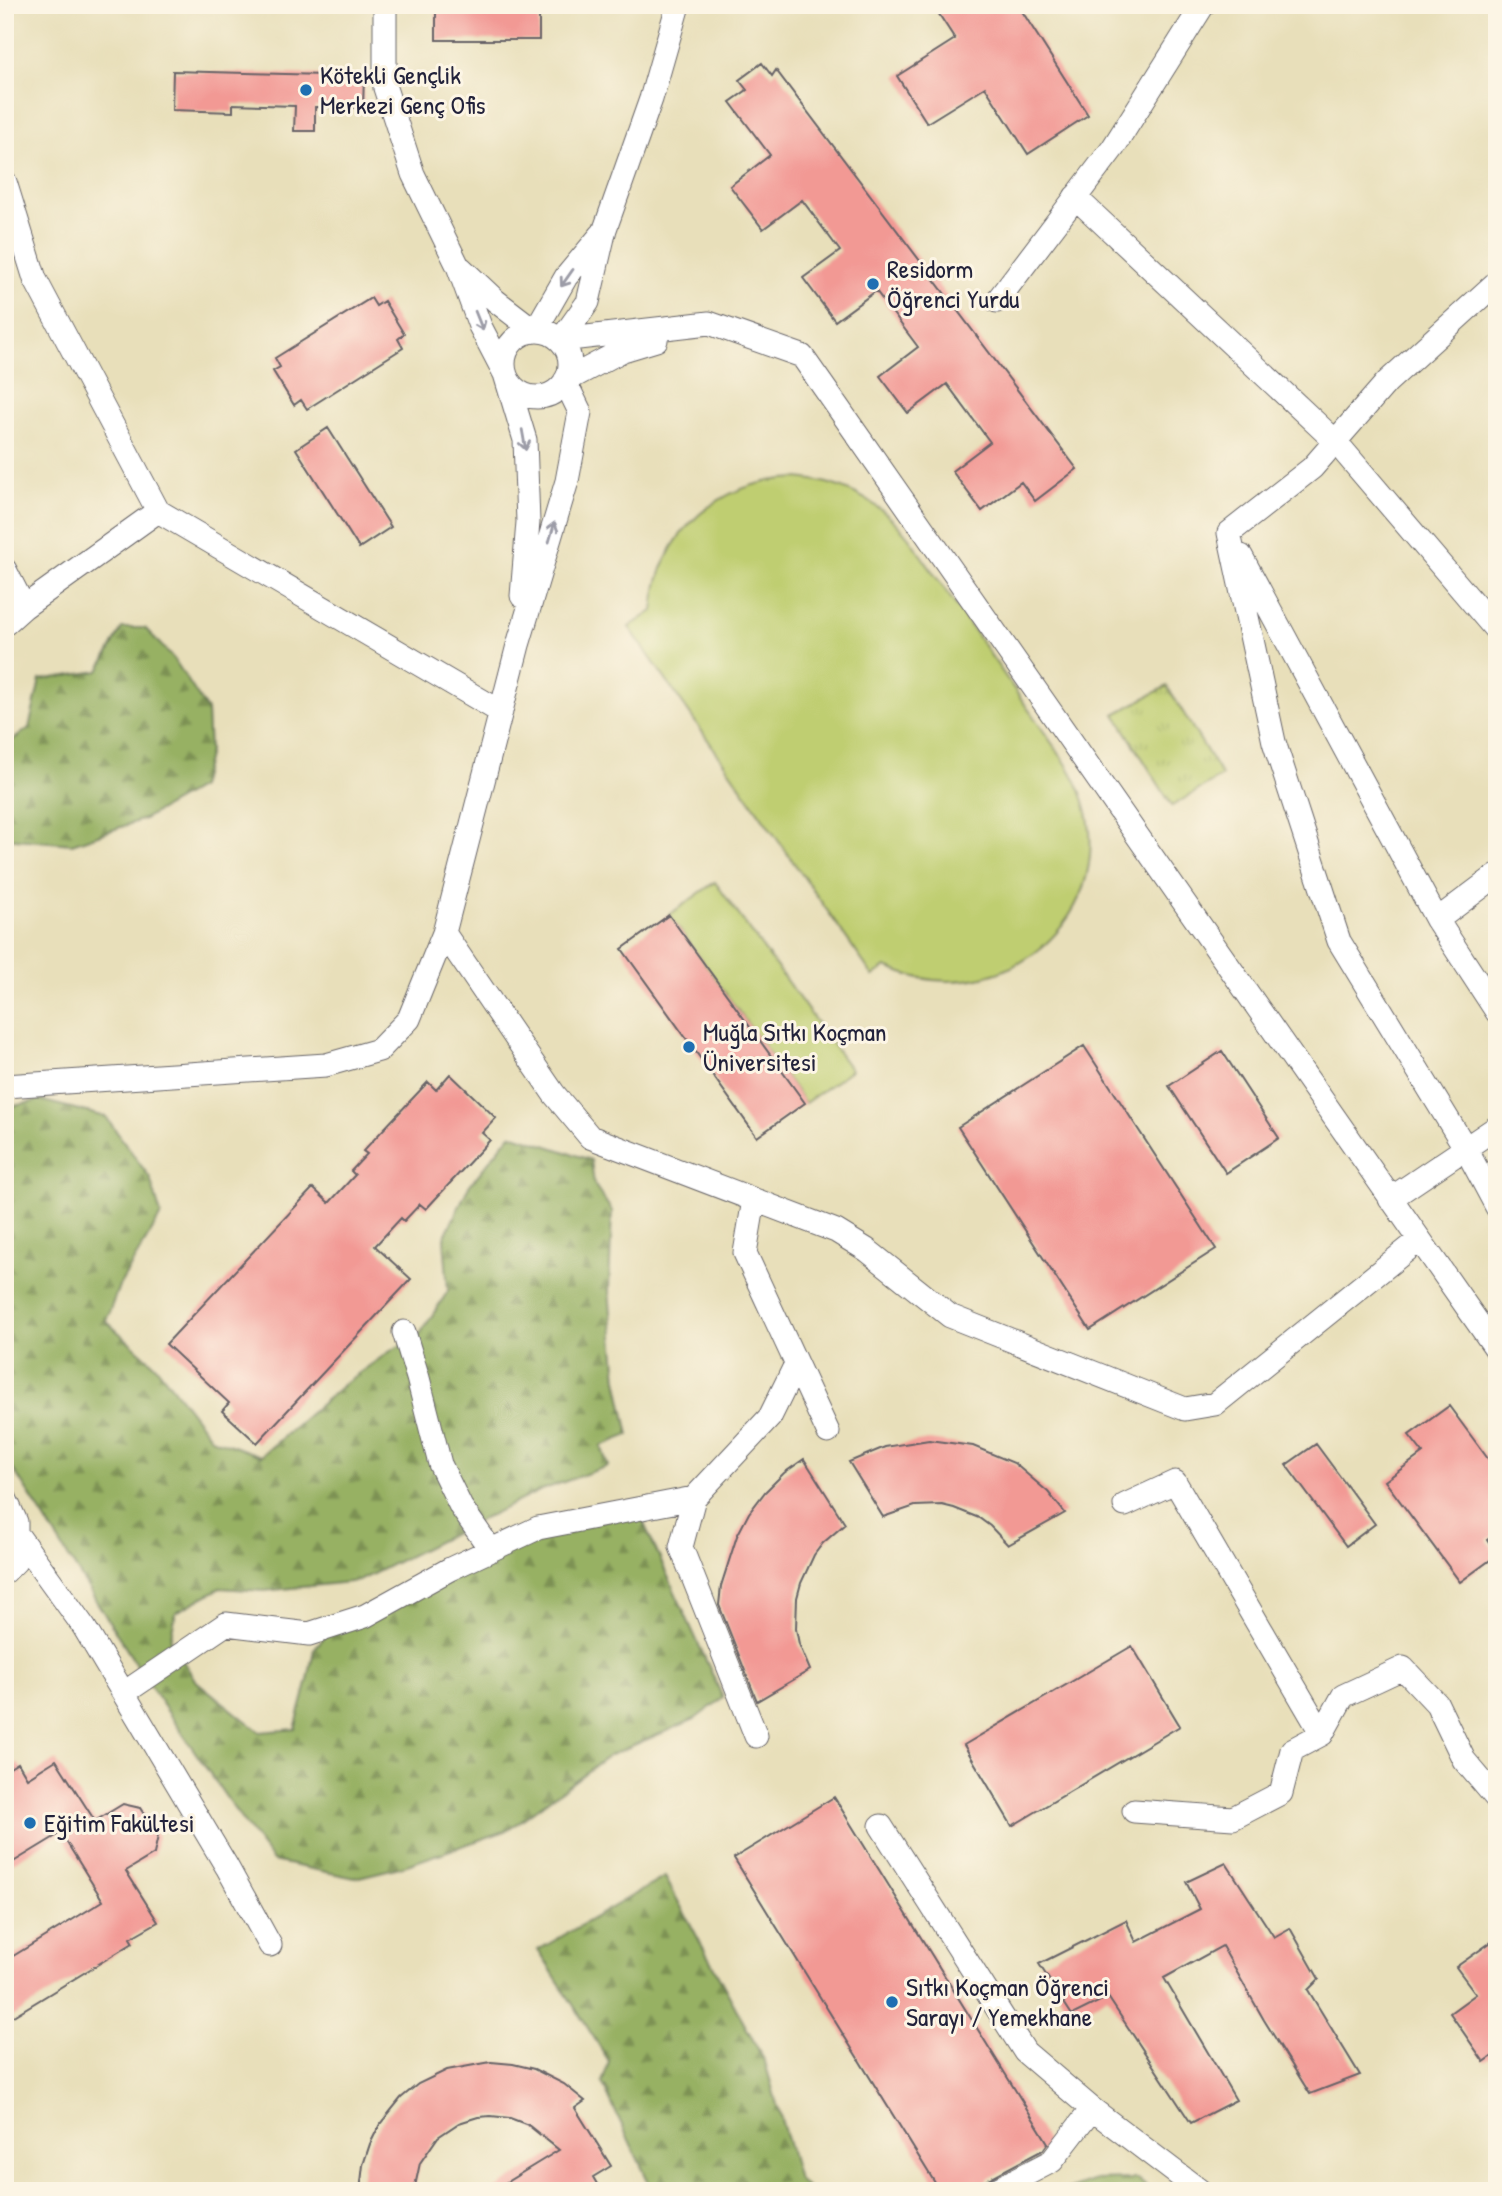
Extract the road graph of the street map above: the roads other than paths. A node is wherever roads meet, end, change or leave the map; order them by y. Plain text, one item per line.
1 (385, 5) edge
2 (678, 5) edge
3 (1203, 5) edge
4 (5, 183) edge
5 (1075, 197) junction
6 (605, 229) junction
7 (458, 266) junction
8 (1497, 282) edge
9 (997, 301) dead end
10 (709, 323) junction
11 (535, 331) junction
12 (561, 340) junction
13 (505, 374) junction
14 (565, 381) junction
15 (1335, 441) junction
16 (158, 511) junction
17 (1229, 533) junction
18 (5, 570) edge
19 (24, 607) junction
20 (5, 624) edge
21 (1497, 631) edge
22 (518, 645) junction
23 (501, 712) junction
24 (1497, 874) edge
25 (1437, 920) junction
26 (444, 933) junction
27 (1497, 1012) edge
28 (5, 1086) edge
29 (1497, 1127) edge
30 (1466, 1149) junction
31 (1390, 1199) junction
32 (754, 1200) junction
33 (1497, 1207) edge
34 (1419, 1241) junction
35 (404, 1332) dead end
36 (1497, 1350) edge
37 (796, 1364) junction
38 (828, 1432) dead end
39 (694, 1498) junction
40 (7, 1505) edge
41 (1125, 1505) dead end
42 (16, 1533) junction
43 (491, 1550) junction
44 (5, 1572) edge
45 (124, 1693) junction
46 (1322, 1734) junction
47 (755, 1735) dead end
48 (1497, 1799) edge
49 (1134, 1811) dead end
50 (881, 1826) dead end
51 (270, 1945) dead end
52 (1092, 2109) junction
53 (994, 2191) edge
54 (1200, 2191) edge

1 - 7 street
2 - 6 street
3 - 5 street
4 - 16 street
5 - 9 street
5 - 15 street
6 -> 11 street
6 - 12 street
7 - 11 street
7 -> 13 street
8 - 15 street
10 - 12 street
10 - 14 street
10 - 31 street
11 - 12 street
11 - 13 street
12 - 14 street
13 - 14 street
13 -> 22 street
22 -> 14 street
15 - 17 street
15 - 21 street
16 - 19 street
16 - 23 street
17 - 25 street
17 - 30 street
18 - 19 street
19 - 20 street
22 - 23 street
23 - 26 street
24 - 25 street
25 - 27 street
26 - 28 street
26 - 32 street
29 - 30 street
30 - 31 street
30 - 33 street
31 - 34 street
32 - 34 street
32 - 37 street
34 - 36 street
35 - 43 street
37 - 38 street
37 - 39 street
39 - 43 street
39 - 47 street
40 - 42 street
41 - 46 street
42 - 44 street
42 - 45 street
43 - 45 street
45 - 51 street
46 - 48 street
46 - 49 street
50 - 52 street
52 - 53 street
52 - 54 street

